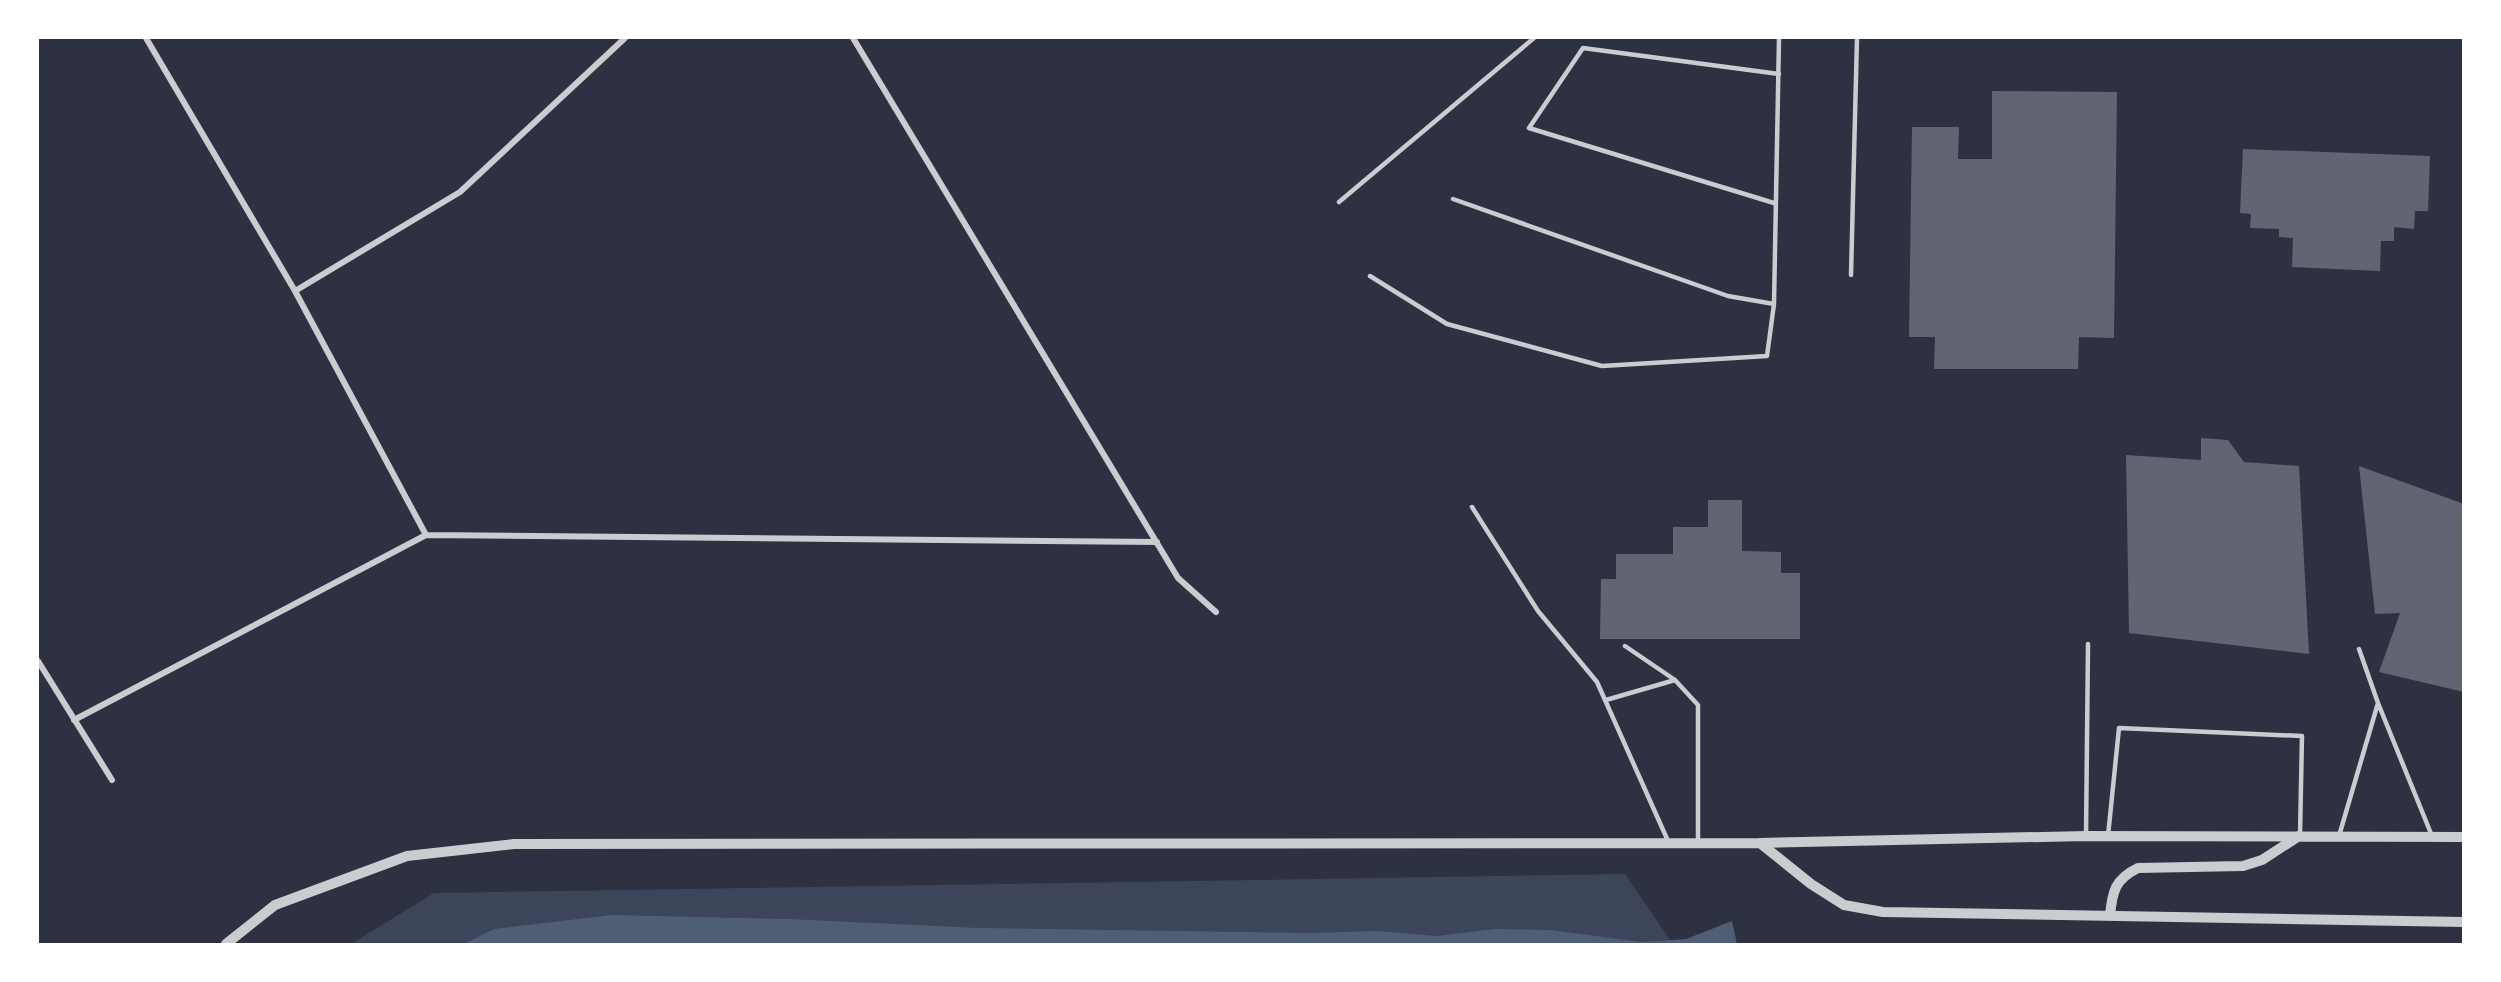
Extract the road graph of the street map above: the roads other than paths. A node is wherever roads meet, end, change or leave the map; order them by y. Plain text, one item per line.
1 (146, 38) edge
2 (625, 38) edge
3 (853, 38) edge
4 (1534, 38) edge
5 (1779, 38) edge
6 (1857, 38) edge
7 (1779, 74) junction
8 (1453, 199) dead end
9 (1340, 202) dead end
10 (1774, 203) junction
11 (1851, 275) dead end
12 (1370, 276) dead end
13 (295, 291) junction
14 (1774, 304) junction
15 (1472, 507) dead end
16 (426, 535) junction
17 (1157, 542) junction
18 (1216, 612) dead end
19 (2088, 644) dead end
20 (1625, 646) dead end
21 (2359, 649) dead end
22 (38, 661) edge
23 (1675, 680) junction
24 (1606, 700) junction
25 (2378, 703) junction
26 (74, 720) junction
27 (112, 780) dead end
28 (2085, 836) junction
29 (2108, 836) junction
30 (2300, 836) junction
31 (2432, 836) junction
32 (2339, 837) junction
33 (2463, 837) edge
34 (1669, 843) junction
35 (1698, 843) junction
36 (1760, 843) junction
37 (2110, 916) junction
38 (2463, 922) edge
39 (226, 945) edge

1 - 13 street
2 - 13 street
3 - 17 street
4 - 9 lane
5 - 7 lane
6 - 11 lane
7 - 10 lane
7 - 10 lane
8 - 14 lane
10 - 14 lane
12 - 14 lane
13 - 16 street
15 - 24 lane
16 - 17 street
16 - 26 street
17 - 18 street
19 - 28 lane
20 - 23 lane
21 - 25 lane
22 - 26 street
23 - 24 lane
23 - 35 lane
24 - 34 lane
25 - 31 lane
25 - 32 lane
26 - 27 street
28 - 29 street
28 - 36 street
29 - 30 street
29 - 30 lane
30 - 32 street
30 - 37 street
31 - 32 street
31 - 33 street
34 - 35 street
34 - 39 street
35 - 36 street
36 - 37 street
37 - 38 street

